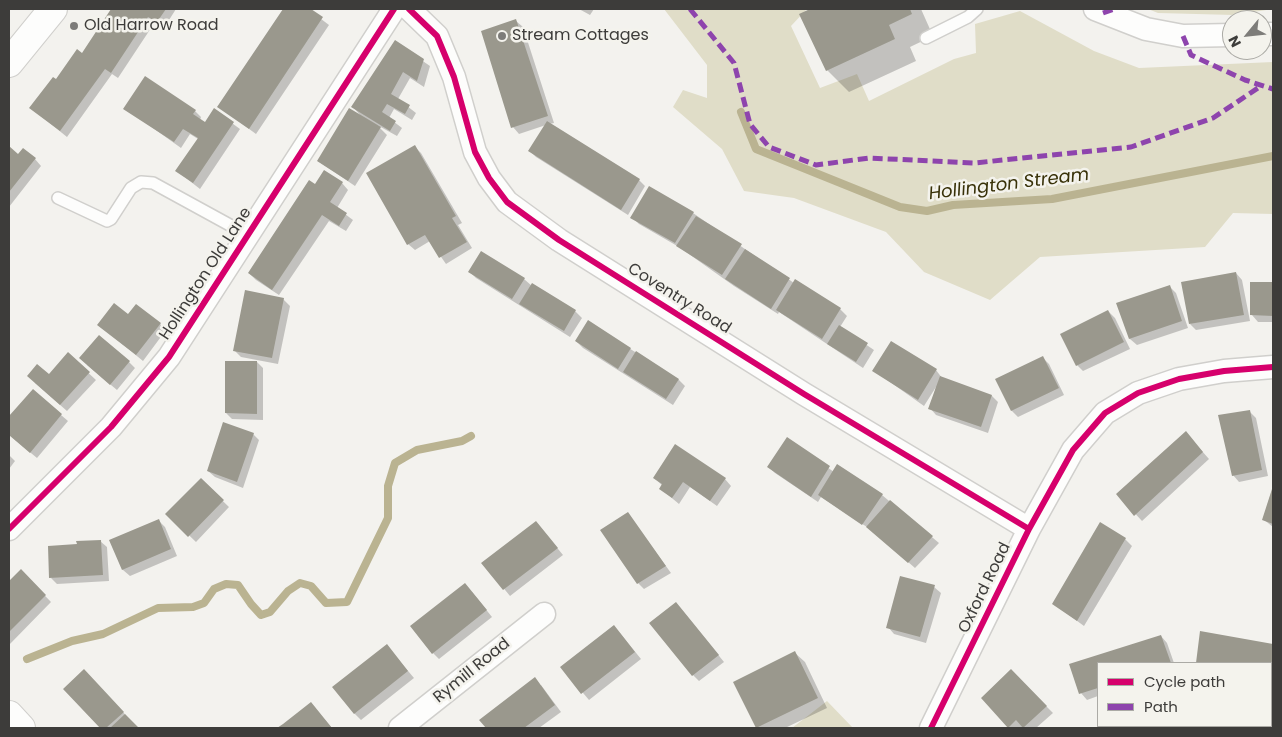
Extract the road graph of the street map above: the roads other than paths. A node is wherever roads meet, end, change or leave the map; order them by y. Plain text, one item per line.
1 (53, 9) edge
2 (394, 9) edge
3 (410, 9) edge
4 (977, 9) edge
5 (1094, 9) edge
6 (1222, 35) edge
7 (926, 38) dead end
8 (12, 52) edge
9 (58, 198) dead end
10 (248, 235) junction
11 (1273, 367) edge
12 (9, 529) edge
13 (1029, 529) junction
14 (544, 614) dead end
15 (9, 715) edge
16 (21, 728) edge
17 (400, 728) edge
18 (931, 728) edge

1 - 8 main road
2 - 10 street, Hollington Old Lane
3 - 13 street, Coventry Road
4 - 7 lane
5 - 6 street
9 - 10 lane
10 - 12 street, Hollington Old Lane
11 - 13 street, Oxford Road
13 - 18 street, Oxford Road
14 - 17 street, Rymill Road
15 - 16 main road

